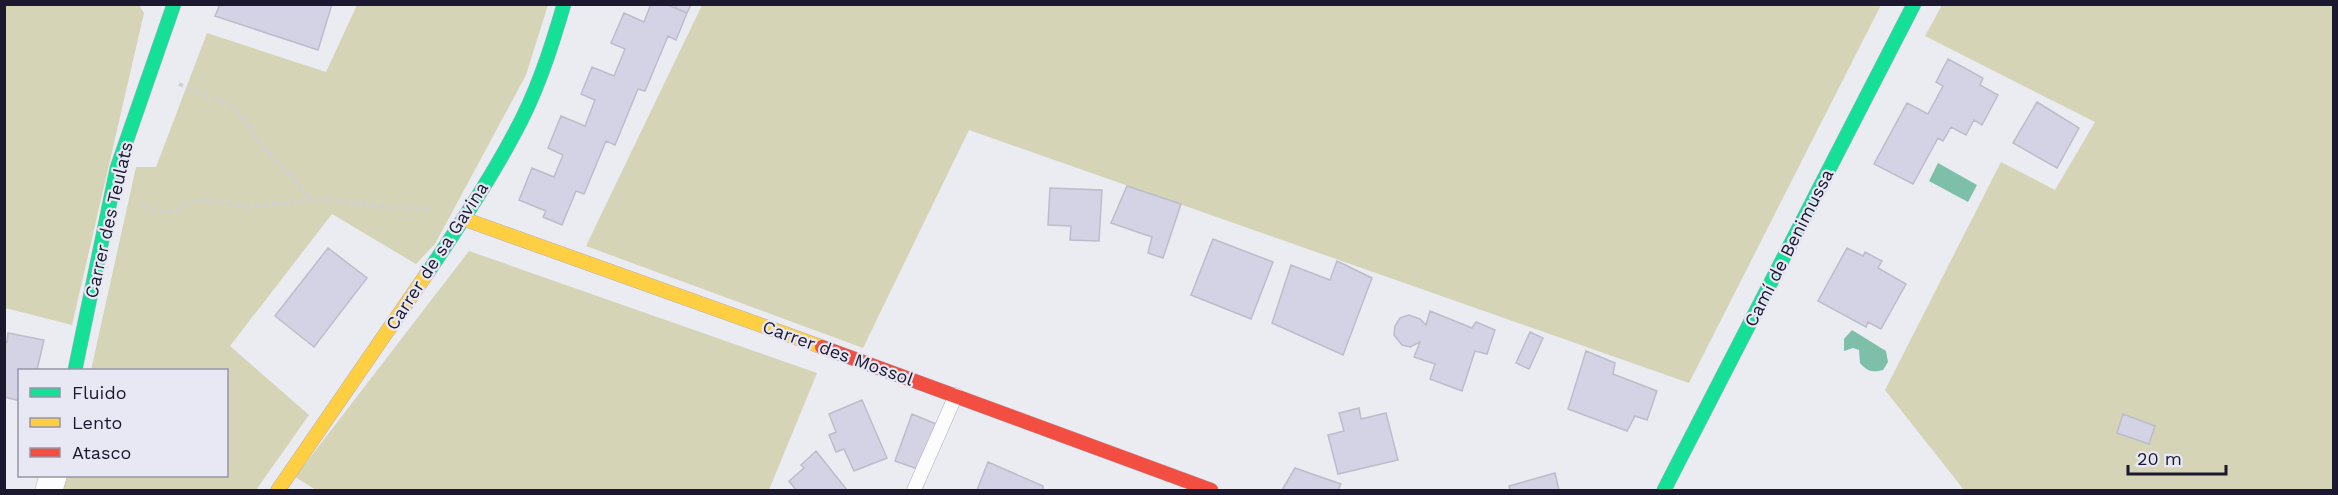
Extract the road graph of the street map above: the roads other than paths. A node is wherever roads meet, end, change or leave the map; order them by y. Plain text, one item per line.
1 (174, 4) edge
2 (564, 4) edge
3 (1914, 4) edge
4 (464, 219) junction
5 (75, 369) edge
6 (956, 395) junction
7 (278, 490) edge
8 (914, 490) edge
9 (1211, 490) edge
10 (1664, 490) edge

1 - 5 street, Carrer des Teulats
2 - 4 street, Carrer de sa Gavina
3 - 10 street, Camí de Benimussa
4 - 6 street, Carrer des Mossol
4 - 7 street, Carrer de sa Gavina
6 - 8 lane
6 - 9 street, Carrer des Mossol

